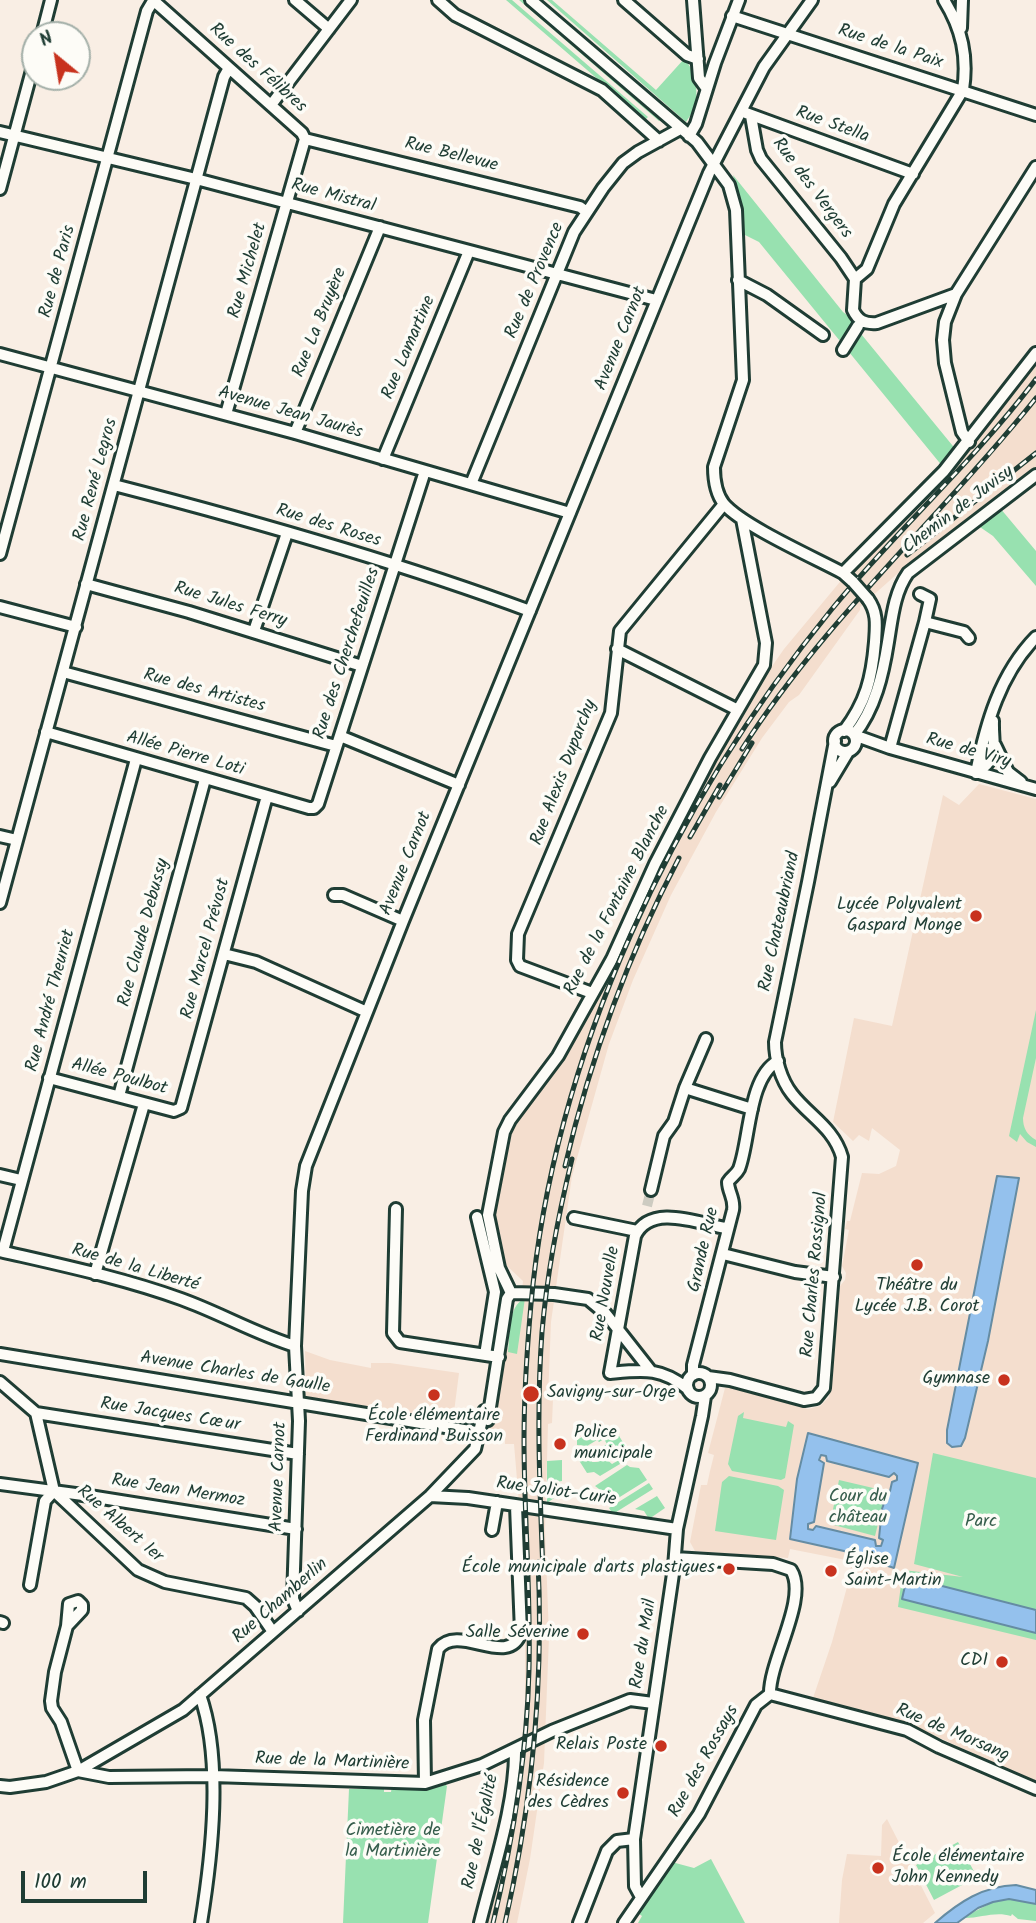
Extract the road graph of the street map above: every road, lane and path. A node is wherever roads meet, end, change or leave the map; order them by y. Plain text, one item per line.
1 (51, 0) edge
2 (153, 0) edge
3 (295, 0) edge
4 (351, 0) edge
5 (438, 0) edge
6 (531, 0) edge
7 (624, 0) edge
8 (692, 0) edge
9 (739, 0) edge
10 (812, 0) edge
11 (944, 0) edge
12 (962, 0) edge
13 (732, 16) junction
14 (46, 21) edge
15 (329, 29) junction
16 (961, 31) junction
17 (788, 33) junction
18 (698, 64) junction
19 (229, 68) junction
20 (713, 71) junction
21 (706, 89) junction
22 (963, 90) junction
23 (27, 91) edge
24 (271, 105) junction
25 (746, 113) junction
26 (1036, 115) edge
27 (0, 132) edge
28 (685, 132) junction
29 (15, 135) junction
30 (306, 139) junction
31 (659, 141) junction
32 (108, 158) junction
33 (713, 163) junction
34 (1036, 167) edge
35 (913, 174) junction
36 (196, 179) junction
37 (0, 189) edge
38 (288, 203) junction
39 (587, 212) junction
40 (380, 227) junction
41 (469, 251) junction
42 (557, 274) junction
43 (855, 279) junction
44 (738, 280) junction
45 (956, 294) junction
46 (656, 300) junction
47 (858, 322) junction
48 (823, 335) dead end
49 (843, 350) dead end
50 (1036, 353) edge
51 (0, 354) edge
52 (51, 367) junction
53 (139, 391) junction
54 (226, 414) junction
55 (295, 433) junction
56 (969, 442) junction
57 (383, 459) junction
58 (425, 471) junction
59 (1036, 475) edge
60 (471, 484) junction
61 (114, 485) junction
62 (724, 504) junction
63 (570, 513) junction
64 (742, 519) junction
65 (287, 533) junction
66 (0, 554) edge
67 (395, 566) junction
68 (844, 573) junction
69 (86, 584) junction
70 (920, 594) dead end
71 (0, 607) edge
72 (530, 611) junction
73 (925, 622) junction
74 (75, 627) junction
75 (254, 631) junction
76 (1036, 637) edge
77 (970, 638) dead end
78 (617, 649) junction
79 (362, 666) junction
80 (63, 672) junction
81 (993, 705) junction
82 (738, 710) junction
83 (46, 732) junction
84 (849, 733) junction
85 (338, 741) junction
86 (835, 741) junction
87 (994, 743) junction
88 (890, 748) junction
89 (850, 750) junction
90 (136, 759) junction
91 (976, 773) junction
92 (205, 779) junction
93 (459, 785) junction
94 (1031, 788) edge
95 (827, 791) junction
96 (267, 796) junction
97 (314, 808) joint
98 (0, 836) edge
99 (17, 840) junction
100 (334, 895) dead end
101 (0, 903) edge
102 (403, 920) junction
103 (224, 954) junction
104 (592, 993) junction
105 (366, 1012) junction
106 (706, 1039) dead end
107 (778, 1061) junction
108 (49, 1078) junction
109 (685, 1088) junction
110 (119, 1096) junction
111 (144, 1104) junction
112 (752, 1109) junction
113 (179, 1110) joint
114 (0, 1175) edge
115 (21, 1180) junction
116 (651, 1190) tunnel mouth
117 (647, 1206) tunnel mouth
118 (396, 1209) dead end
119 (477, 1217) dead end
120 (574, 1218) dead end
121 (650, 1219) junction
122 (725, 1228) dead end
123 (637, 1231) junction
124 (1, 1251) edge
125 (723, 1254) junction
126 (95, 1274) junction
127 (834, 1277) junction
128 (511, 1293) junction
129 (618, 1330) junction
130 (295, 1346) junction
131 (0, 1354) edge
132 (485, 1355) junction
133 (499, 1357) junction
134 (656, 1371) junction
135 (610, 1373) joint
136 (693, 1376) junction
137 (708, 1377) junction
138 (0, 1382) edge
139 (688, 1389) junction
140 (705, 1395) junction
141 (491, 1399) junction
142 (299, 1402) junction
143 (36, 1413) junction
144 (479, 1427) junction
145 (299, 1454) junction
146 (0, 1484) edge
147 (54, 1491) junction
148 (430, 1496) junction
149 (497, 1502) junction
150 (516, 1506) junction
151 (296, 1529) junction
152 (677, 1529) junction
153 (492, 1530) dead end
154 (675, 1558) junction
155 (30, 1585) dead end
156 (298, 1611) junction
157 (67, 1626) dead end
158 (273, 1632) junction
159 (200, 1695) junction
160 (770, 1695) junction
161 (653, 1703) junction
162 (515, 1749) junction
163 (78, 1771) junction
164 (213, 1776) junction
165 (425, 1783) junction
166 (0, 1786) edge
167 (1036, 1789) edge
168 (634, 1839) junction
169 (641, 1897) junction
170 (201, 1923) edge
171 (480, 1923) edge
172 (579, 1923) edge
173 (624, 1923) edge

1 - 14 street
2 - 19 street, Rue des Félibres
2 - 32 street, Rue de Paris
3 - 15 street
4 - 15 street
5 - 31 street
6 - 28 street
7 - 18 street
8 - 18 street
9 - 13 street
10 - 17 street, Avenue Carnot
11 - 16 street
12 - 16 street
13 - 17 street, Rue de la Paix
13 - 20 street
15 - 24 street
16 - 22 street
17 - 22 street, Rue de la Paix
17 - 25 street, Avenue Carnot
18 - 20 street
18 - 21 street
19 - 24 street, Rue des Félibres
19 - 36 street, Rue René Legros
20 - 21 street
21 - 28 street
22 - 26 street, Rue de la Paix
22 - 35 street
23 - 29 street
24 - 30 street, Rue des Félibres
25 - 33 street, Avenue Carnot
25 - 35 street, Rue Stella
25 - 43 street, Rue des Vergers
27 - 29 street, Rue Mistral
28 - 31 street, Rue de Provence
28 - 33 street
29 - 32 street, Rue Mistral
29 - 37 street
30 - 38 street, Rue Michelet
30 - 39 street, Rue Bellevue
31 - 39 street, Rue de Provence
32 - 36 street, Rue Mistral
32 - 52 street, Rue de Paris
33 - 44 street
33 - 46 street, Avenue Carnot
34 - 45 street
35 - 43 street
36 - 38 street, Rue Mistral
36 - 53 street, Rue René Legros
38 - 40 street, Rue Mistral
38 - 54 street, Rue Michelet
39 - 42 street, Rue de Provence
40 - 41 street, Rue Mistral
40 - 55 street, Rue La Bruyère
41 - 42 street, Rue Mistral
41 - 57 street, Rue Lamartine
42 - 46 street, Rue Mistral
42 - 60 street, Rue de Provence
43 - 47 street
44 - 48 street
44 - 62 street
45 - 47 street
45 - 56 street
46 - 63 street, Avenue Carnot
47 - 49 street
50 - 56 street
51 - 52 street, Avenue Jean Jaurès
52 - 53 street, Avenue Jean Jaurès
52 - 66 street, Rue de Paris
53 - 54 street, Avenue Jean Jaurès
53 - 61 street, Rue René Legros
54 - 55 street, Avenue Jean Jaurès
55 - 57 street, Avenue Jean Jaurès
56 - 68 street
57 - 58 street, Avenue Jean Jaurès
58 - 60 street, Avenue Jean Jaurès
58 - 67 street, Rue des Cherchefeuilles
59 - 84 street, Chemin de Juvisy
60 - 63 street, Avenue Jean Jaurès
61 - 65 street, Rue des Roses
61 - 69 street, Rue René Legros
62 - 64 street
62 - 78 street, Rue Alexis Duparchy
63 - 72 street, Avenue Carnot
64 - 68 street
64 - 82 street, Rue de la Fontaine Blanche
65 - 67 street, Rue des Roses
65 - 75 street
67 - 72 street, Rue des Roses
67 - 79 street, Rue des Cherchefeuilles
68 - 84 street, bridge
69 - 74 street, Rue René Legros
69 - 75 street, Rue Jules Ferry
70 - 73 street
71 - 74 street
72 - 93 street, Avenue Carnot
73 - 77 street
73 - 88 street
74 - 80 street, Rue René Legros
75 - 79 street, Rue Jules Ferry
76 - 81 street
78 - 82 street
78 - 104 street, Rue Alexis Duparchy
79 - 85 street, Rue des Cherchefeuilles
80 - 83 street, Rue René Legros
80 - 85 street, Rue des Artistes
81 - 87 street
81 - 91 street
82 - 104 street, Rue de la Fontaine Blanche
83 - 90 street, Allée Pierre Loti
83 - 99 street, Rue René Legros
84 - 86 street
84 - 88 street, Rue de Viry
84 - 89 street
85 - 93 street, Rue des Artistes
85 - 97 street, Rue des Cherchefeuilles
86 - 89 street
86 - 95 street, Rue Chateaubriand
87 - 91 street
87 - 94 street
88 - 89 street, Rue de Viry
88 - 91 street, Rue de Viry
89 - 95 street, Rue Chateaubriand
90 - 92 street, Allée Pierre Loti
90 - 108 street, Rue André Theuriet
91 - 94 street, Rue de Viry
92 - 96 street, Allée Pierre Loti
92 - 110 street, Rue Claude Debussy
93 - 102 street, Avenue Carnot
95 - 107 street, Rue Chateaubriand
96 - 97 street, Allée Pierre Loti
96 - 103 street, Rue Marcel Prévost
98 - 99 street
99 - 101 street, Rue René Legros
100 - 102 street
102 - 105 street, Avenue Carnot
103 - 105 street
103 - 113 street, Rue Marcel Prévost
104 - 128 street, Rue de la Fontaine Blanche
105 - 130 street, Avenue Carnot
106 - 109 street
107 - 112 street, Grande Rue
107 - 127 street, Rue Charles Rossignol
108 - 110 street, Allée Poulbot
108 - 115 street, Rue André Theuriet
109 - 112 street
109 - 116 street
110 - 111 street, Allée Poulbot
111 - 113 street, Allée Poulbot
111 - 126 street
112 - 125 street, Grande Rue
114 - 115 street
115 - 124 street, Rue André Theuriet
117 - 121 street
118 - 132 street
119 - 132 street
120 - 123 street
121 - 122 street
121 - 123 street, Rue Nouvelle
123 - 129 street, Rue Nouvelle
124 - 126 street, Rue de la Liberté
125 - 127 street
125 - 136 street, Grande Rue
126 - 130 street, Rue de la Liberté
127 - 137 street, Rue Charles Rossignol
128 - 129 street
128 - 133 street
129 - 134 street
129 - 135 street, Rue Nouvelle
130 - 142 street, Avenue Carnot
131 - 142 street, Avenue Charles de Gaulle
132 - 133 street
133 - 141 street
134 - 135 street, Rue Charles Rossignol
134 - 136 street, Rue Charles Rossignol
134 - 139 street
136 - 137 street, Rue Charles Rossignol
136 - 139 street
137 - 140 street
138 - 143 street
139 - 140 street
140 - 152 street, Rue du Mail
141 - 144 street
141 - 144 street
142 - 144 street, Avenue Charles de Gaulle
142 - 145 street, Avenue Carnot
143 - 145 street, Rue Jacques Cœur
143 - 147 street, Rue Albert 1er
144 - 148 street, Rue Chamberlin
145 - 151 street, Avenue Carnot
146 - 147 street, Rue Jean Mermoz
147 - 151 street, Rue Jean Mermoz
147 - 155 street
147 - 158 street, Rue Albert 1er
148 - 149 street, Rue Joliot-Curie
148 - 156 street, Rue Chamberlin
149 - 150 street, Rue Joliot-Curie
149 - 153 street
150 - 152 street, Rue Joliot-Curie
150 - 165 street
151 - 156 street, Avenue Carnot
152 - 154 street, Rue du Mail
154 - 160 street
154 - 161 street, Rue du Mail
156 - 158 street, Rue Chamberlin
157 - 163 street
158 - 159 street, Rue Chamberlin
159 - 163 street, Rue Chamberlin
159 - 164 street
160 - 167 street, Rue de Morsang
160 - 169 street, Rue des Rossays
161 - 162 street, Rue de la Martinière
161 - 168 street, Rue du Mail
162 - 165 street, Rue de la Martinière
162 - 171 street, Rue de l'Égalité
163 - 164 street, Rue de la Martinière
163 - 166 street, Rue Chamberlin
164 - 165 street, Rue de la Martinière
164 - 170 street
168 - 169 street, Rue du Mail
168 - 172 street
169 - 173 street, Rue des Rossays

